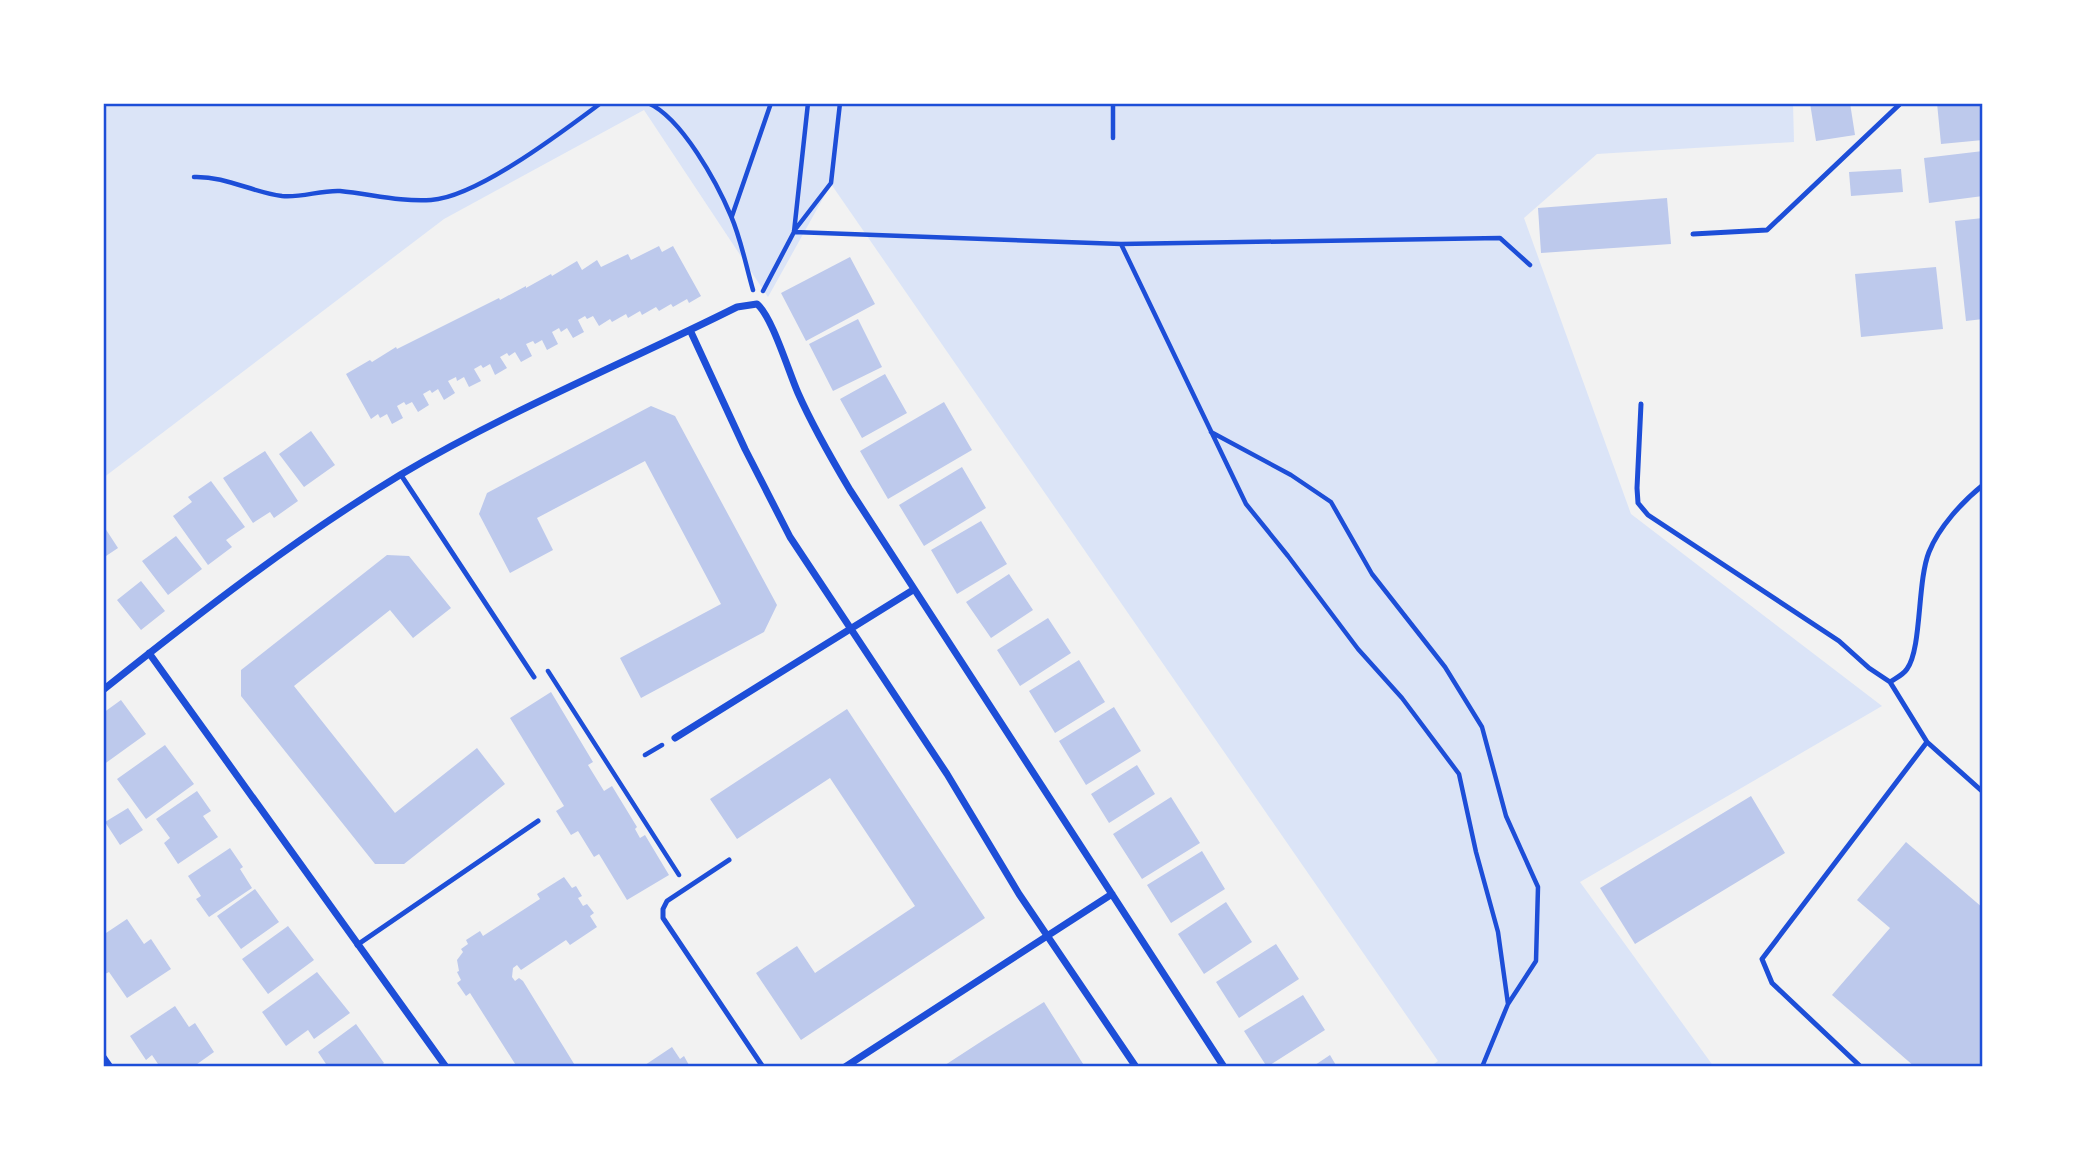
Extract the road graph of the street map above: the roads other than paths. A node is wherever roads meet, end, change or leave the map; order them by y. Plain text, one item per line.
1 (1901, 103) edge
2 (1693, 234) dead end
3 (690, 330) junction
4 (1641, 404) dead end
5 (401, 475) junction
6 (1983, 485) edge
7 (912, 590) junction
8 (851, 629) junction
9 (149, 653) junction
10 (534, 677) road end
11 (1889, 682) junction
12 (103, 690) edge
13 (675, 738) dead end
14 (1927, 741) junction
15 (1983, 792) edge
16 (538, 821) dead end
17 (729, 860) dead end
18 (1112, 894) junction
19 (1047, 934) junction
20 (357, 945) junction
21 (103, 1057) edge
22 (110, 1067) edge
23 (446, 1067) edge
24 (762, 1067) edge
25 (845, 1067) edge
26 (1136, 1067) edge
27 (1224, 1067) edge
28 (1861, 1067) edge

1 - 2 lane
3 - 5 street
3 - 7 street
3 - 8 street
4 - 11 lane
5 - 9 street
5 - 10 lane
6 - 11 lane
7 - 8 street
7 - 18 street
8 - 13 street
8 - 19 street
9 - 12 street
9 - 20 street
11 - 14 lane
14 - 15 lane
14 - 28 lane
16 - 20 lane
17 - 24 lane
18 - 19 street
18 - 27 street
19 - 25 street
19 - 26 street
20 - 23 street
21 - 22 street

